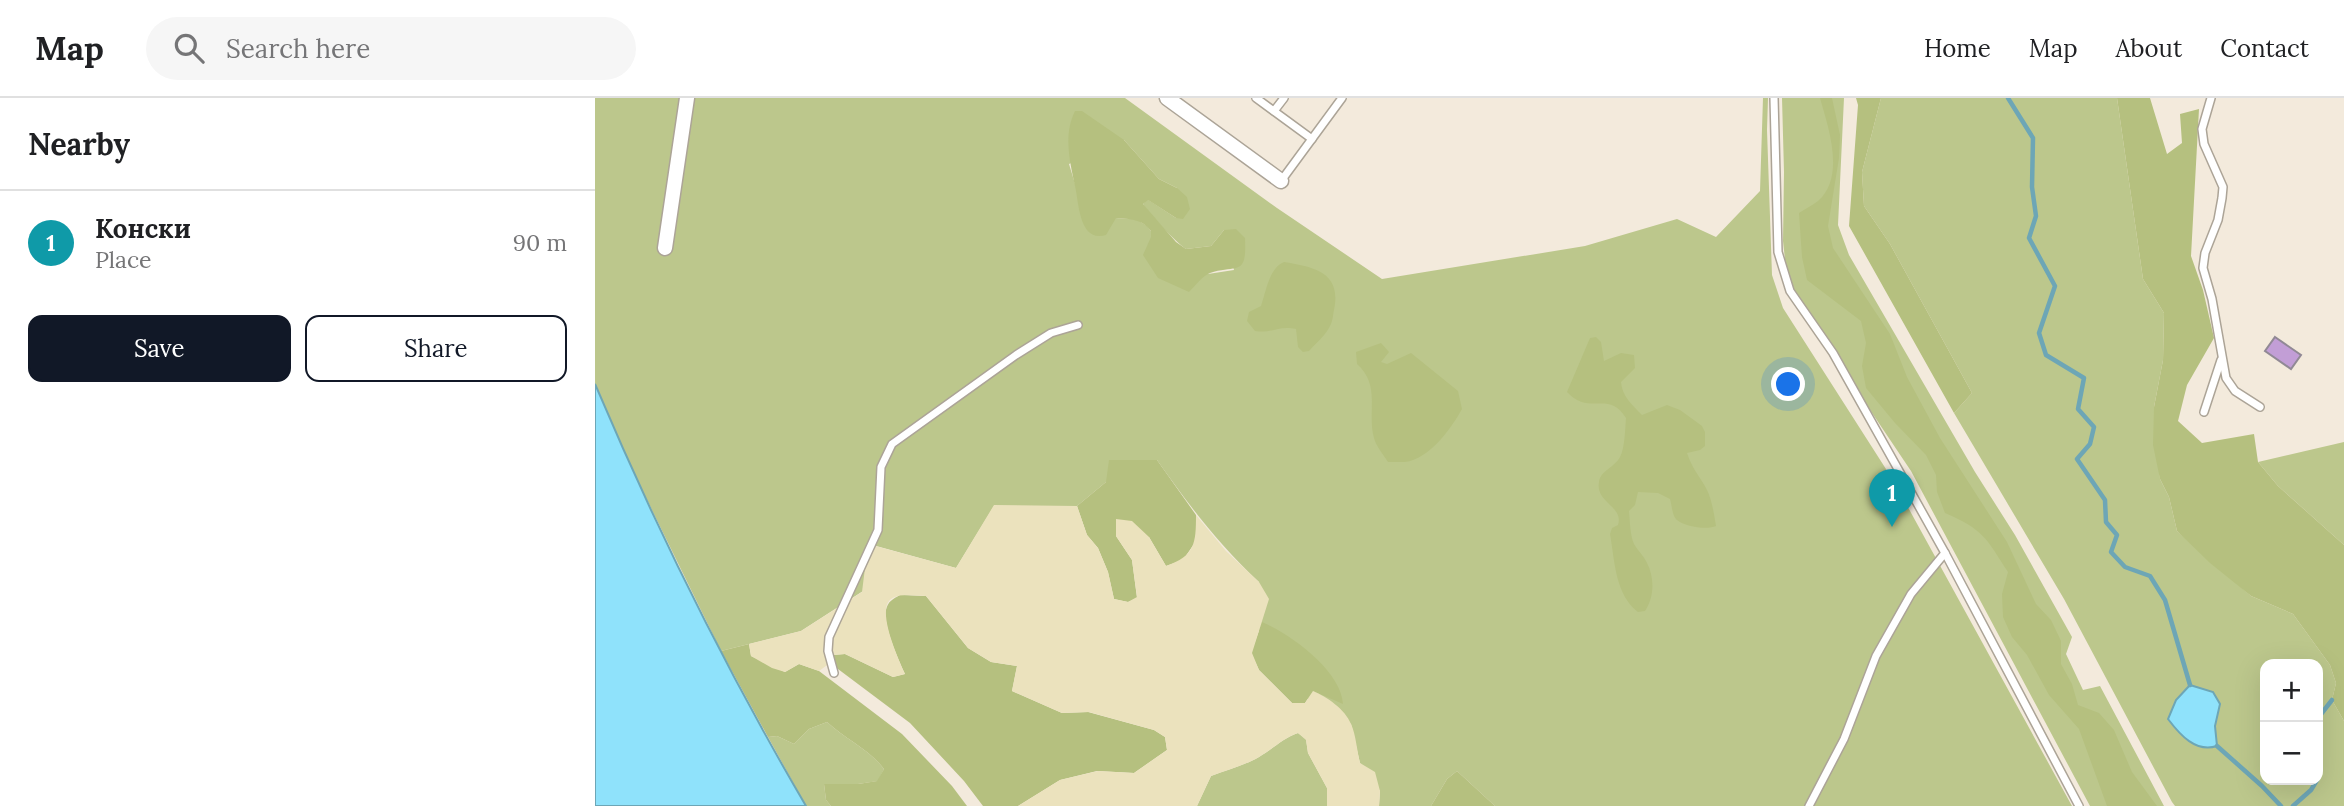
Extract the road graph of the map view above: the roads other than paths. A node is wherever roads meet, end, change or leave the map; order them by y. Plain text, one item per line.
1 (687, 98) edge
2 (1167, 98) edge
3 (1256, 98) edge
4 (1284, 98) edge
5 (1342, 98) edge
6 (1775, 98) edge
7 (2211, 98) edge
8 (1274, 111) junction
9 (1312, 139) junction
10 (1281, 181) joint
11 (665, 248) dead end
12 (1078, 325) dead end
13 (2222, 360) junction
14 (2260, 407) dead end
15 (2204, 412) dead end
16 (1945, 553) junction
17 (834, 673) dead end
18 (1809, 806) edge
19 (2079, 806) edge

1 - 11 street
2 - 10 street
3 - 8 lane
4 - 8 lane
5 - 9 lane
6 - 16 lane
7 - 13 lane
8 - 9 lane
9 - 10 lane
12 - 17 lane
13 - 14 lane
13 - 15 lane
16 - 18 lane
16 - 19 lane

